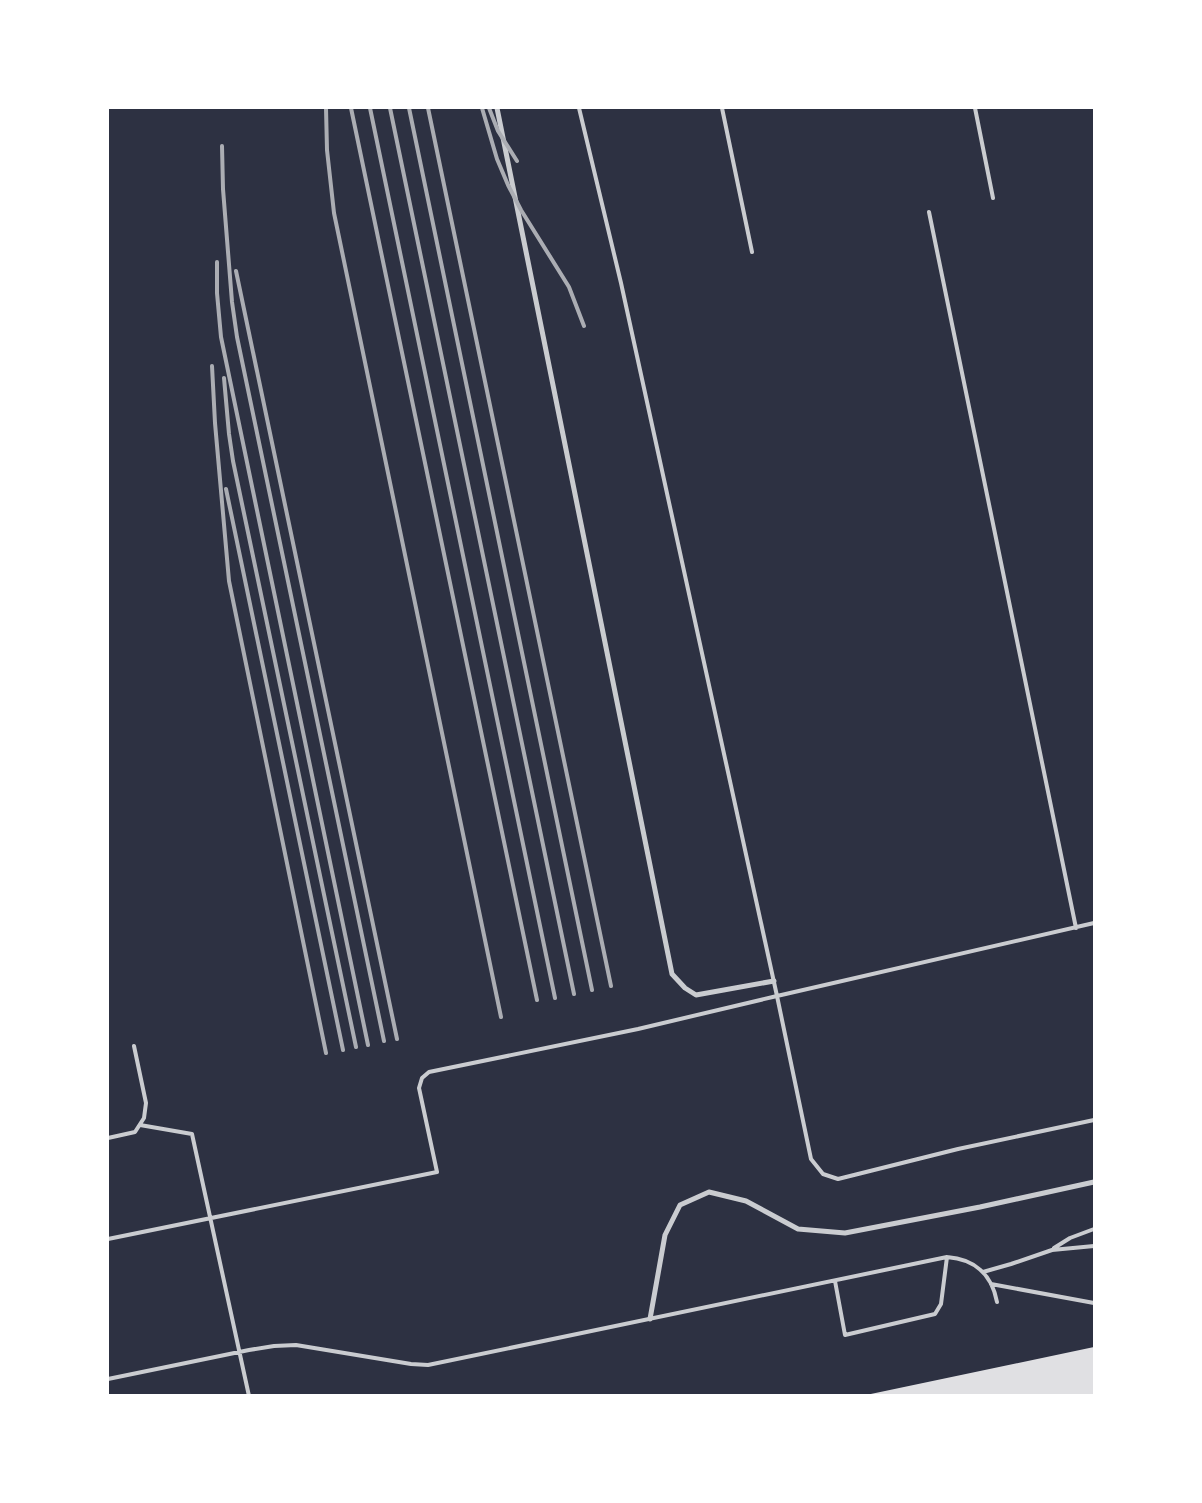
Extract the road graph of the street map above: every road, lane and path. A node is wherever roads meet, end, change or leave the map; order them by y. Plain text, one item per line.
1 (497, 108) edge
2 (580, 108) edge
3 (722, 108) edge
4 (975, 108) edge
5 (993, 198) dead end
6 (929, 212) dead end
7 (752, 252) dead end
8 (1094, 923) edge
9 (1076, 928) junction
10 (774, 981) junction
11 (777, 996) junction
12 (134, 1046) dead end
13 (1094, 1120) edge
14 (140, 1125) junction
15 (108, 1138) edge
16 (1094, 1182) edge
17 (211, 1218) junction
18 (1094, 1229) edge
19 (108, 1239) edge
20 (1094, 1246) edge
21 (1052, 1250) junction
22 (948, 1257) junction
23 (983, 1272) junction
24 (835, 1281) junction
25 (991, 1284) junction
26 (997, 1302) dead end
27 (1094, 1303) edge
28 (650, 1319) junction
29 (108, 1379) edge
30 (248, 1396) edge

1 - 10 street
2 - 10 lane
3 - 7 lane
4 - 5 lane
6 - 9 lane
8 - 9 lane
9 - 11 lane
10 - 11 lane
11 - 13 lane
11 - 17 lane
12 - 14 lane
14 - 15 lane
14 - 17 lane
16 - 28 street
17 - 19 lane
17 - 30 lane
18 - 21 lane
20 - 21 lane
21 - 23 lane
22 - 23 lane
22 - 24 lane
22 - 24 lane
23 - 25 lane
24 - 28 lane
25 - 26 lane
25 - 27 lane
28 - 29 lane

